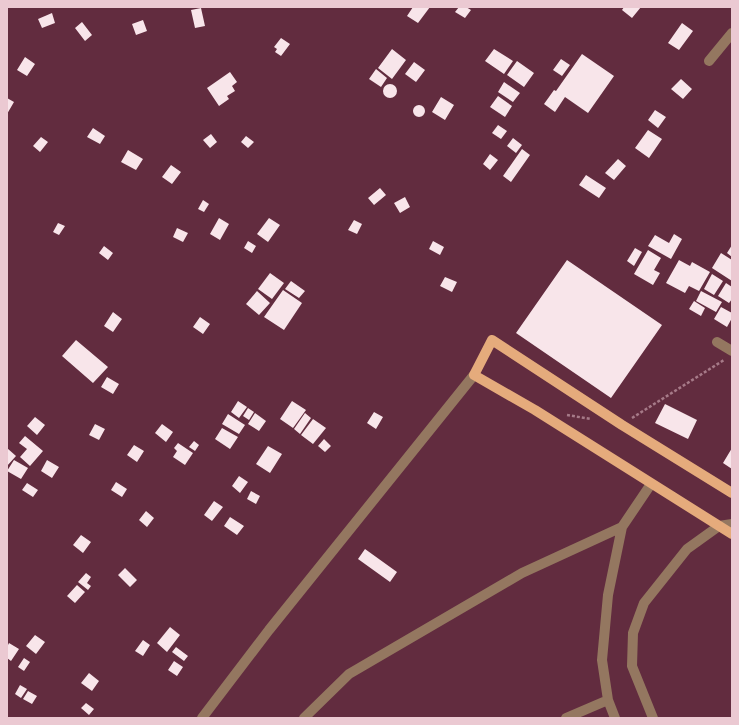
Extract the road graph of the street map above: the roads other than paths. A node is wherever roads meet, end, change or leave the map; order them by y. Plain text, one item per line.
1 (732, 33) edge
2 (709, 61) dead end
3 (717, 342) dead end
4 (729, 355) edge
5 (474, 375) junction
6 (651, 484) junction
7 (732, 492) edge
8 (732, 524) edge
9 (719, 526) junction
10 (622, 527) junction
11 (732, 534) edge
12 (608, 700) junction
13 (202, 718) edge
14 (304, 718) edge
15 (566, 718) edge
16 (615, 718) edge
17 (653, 718) edge

1 - 2 street
3 - 4 street
5 - 6 main road
5 - 7 main road
5 - 13 street
6 - 9 main road
6 - 10 street
8 - 9 street
9 - 11 main road
9 - 17 street
10 - 12 street
10 - 14 street
12 - 15 street
12 - 16 street

